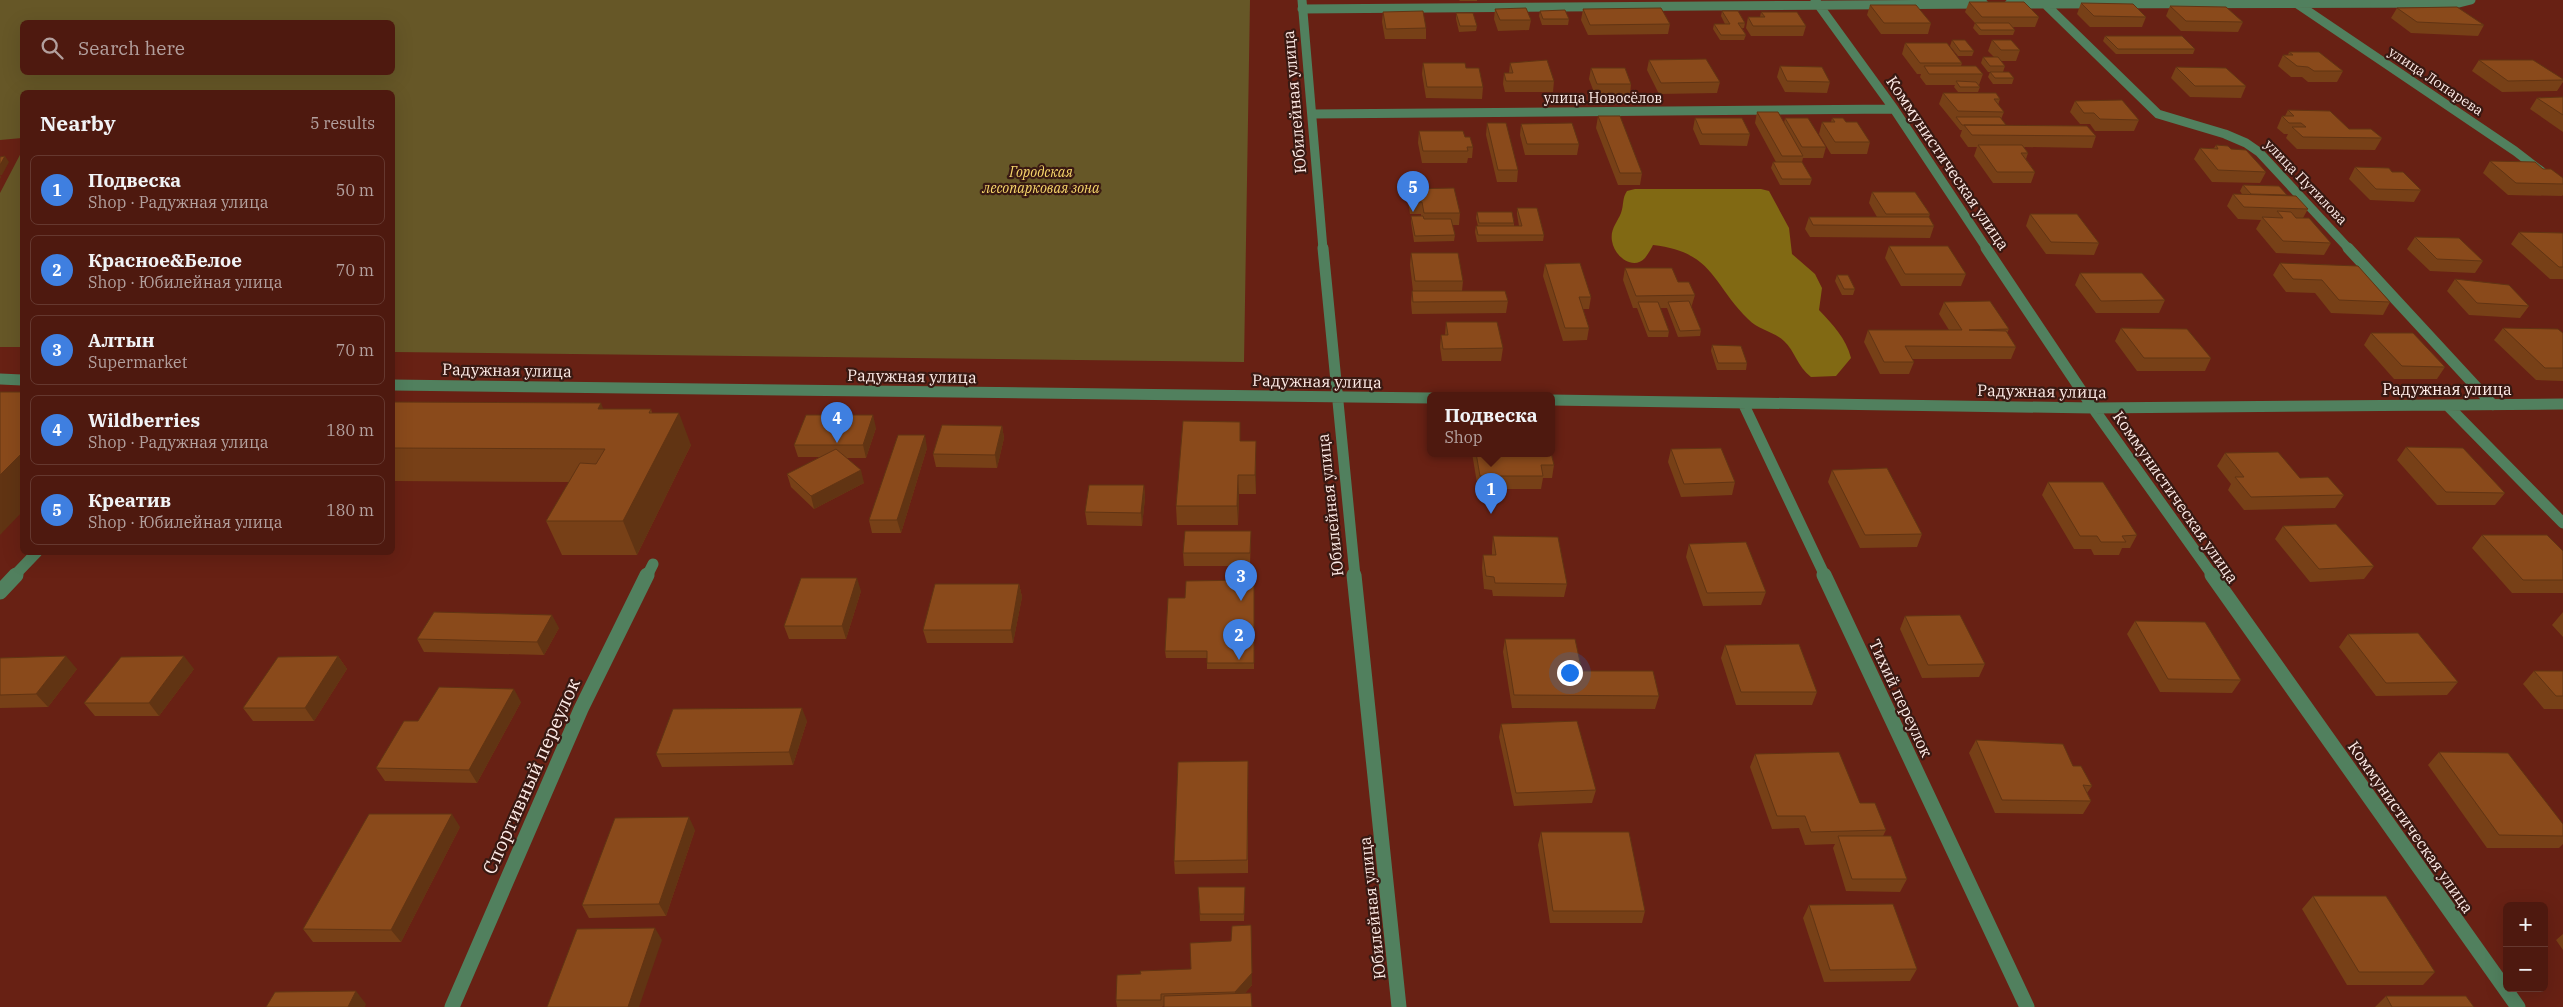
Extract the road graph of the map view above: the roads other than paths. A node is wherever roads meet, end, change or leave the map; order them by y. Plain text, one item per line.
1 (2470, 0) edge
2 (2294, 1) edge
3 (2076, 2) edge
4 (1585, 3) edge
5 (1817, 3) edge
6 (2044, 3) junction
7 (1302, 4) edge
8 (1894, 109) junction
9 (1312, 114) junction
10 (2563, 188) edge
11 (0, 380) edge
12 (20, 380) edge
13 (395, 385) edge
14 (1336, 397) junction
15 (1427, 398) edge
16 (1555, 400) edge
17 (1743, 403) junction
18 (2563, 404) edge
19 (2447, 405) junction
20 (2493, 405) junction
21 (2093, 408) junction
22 (2563, 523) edge
23 (34, 555) edge
24 (653, 564) dead end
25 (0, 592) edge
26 (452, 1007) edge
27 (1399, 1007) edge
28 (2027, 1007) edge
29 (2518, 1007) edge

1 - 2 street
2 - 3 street
2 - 10 street, улица Лопарева
3 - 6 street
4 - 5 street
4 - 7 street
5 - 6 street
5 - 8 street, Коммунистическая улица
6 - 20 street, улица Путилова
7 - 9 street, Юбилейная улица
8 - 9 street, улица Новосёлов
8 - 21 street, Коммунистическая улица
9 - 14 street, Юбилейная улица
11 - 12 street
13 - 14 street, Радужная улица
14 - 15 street, Радужная улица
14 - 27 street, Юбилейная улица
16 - 17 street, Радужная улица
17 - 21 street, Радужная улица
17 - 28 street, Тихий переулок
18 - 20 street, Радужная улица
19 - 20 street, Радужная улица
19 - 21 street, Радужная улица
19 - 22 street
21 - 29 street, Коммунистическая улица
23 - 25 street
24 - 26 street, Спортивный переулок

